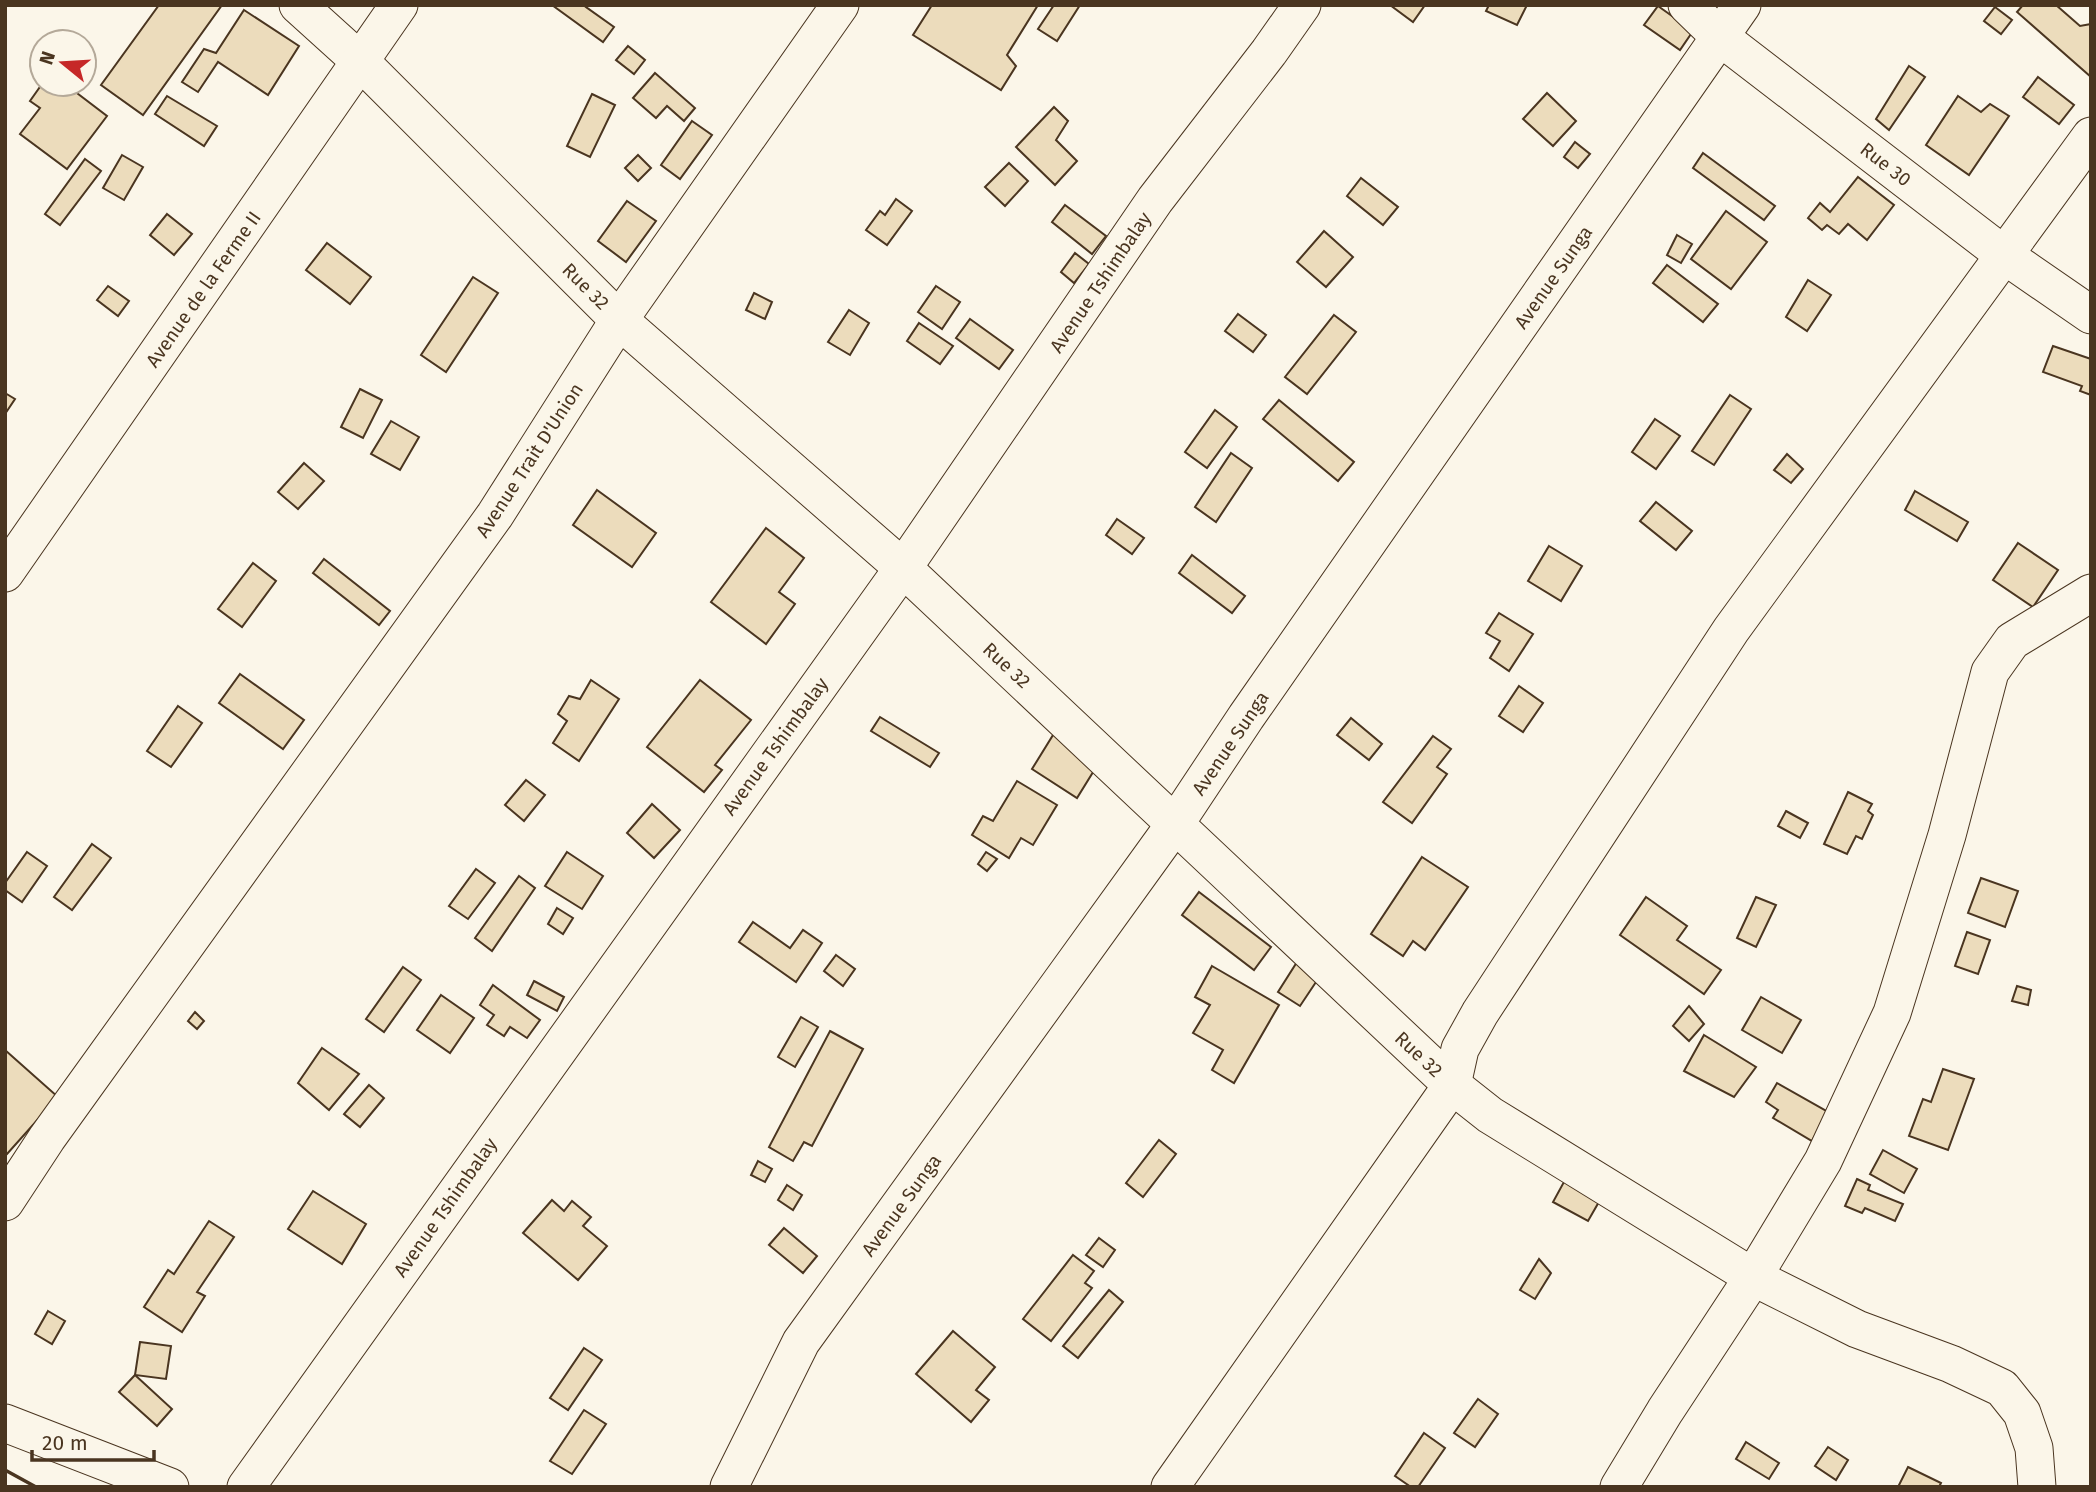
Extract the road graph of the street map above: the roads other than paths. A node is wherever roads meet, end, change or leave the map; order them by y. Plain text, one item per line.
1 (298, 5) edge
2 (399, 5) edge
3 (840, 5) edge
4 (1302, 5) edge
5 (1687, 5) edge
6 (1742, 5) edge
7 (1720, 37) junction
8 (361, 62) junction
9 (2091, 136) edge
10 (2004, 255) junction
11 (2091, 315) edge
12 (619, 320) junction
13 (903, 568) junction
14 (5, 573) edge
15 (2091, 593) edge
16 (1175, 824) junction
17 (1452, 1085) junction
18 (5, 1202) edge
19 (1753, 1277) junction
20 (5, 1423) edge
21 (170, 1487) edge
22 (246, 1487) edge
23 (729, 1487) edge
24 (1170, 1487) edge
25 (1619, 1487) edge
26 (2037, 1487) edge

1 - 8 street, Rue 32
2 - 8 street, Avenue de la Ferme II
3 - 12 street, Avenue Trait D'Union
4 - 13 street, Avenue Tshimbalay
5 - 7 street, Rue 30
6 - 7 street, Avenue Sunga
7 - 10 street, Rue 30
7 - 16 street, Avenue Sunga
8 - 12 street, Rue 32
8 - 14 street, Avenue de la Ferme II
9 - 10 street
10 - 11 street, Rue 30
10 - 17 street
12 - 13 street, Rue 32
12 - 18 street, Avenue Trait D'Union
13 - 16 street, Rue 32
13 - 22 street, Avenue Tshimbalay
15 - 19 street
16 - 17 street, Rue 32
16 - 23 street, Avenue Sunga
17 - 19 street, Rue 32
17 - 24 street
19 - 25 street
19 - 26 street, Rue 32
20 - 21 street

